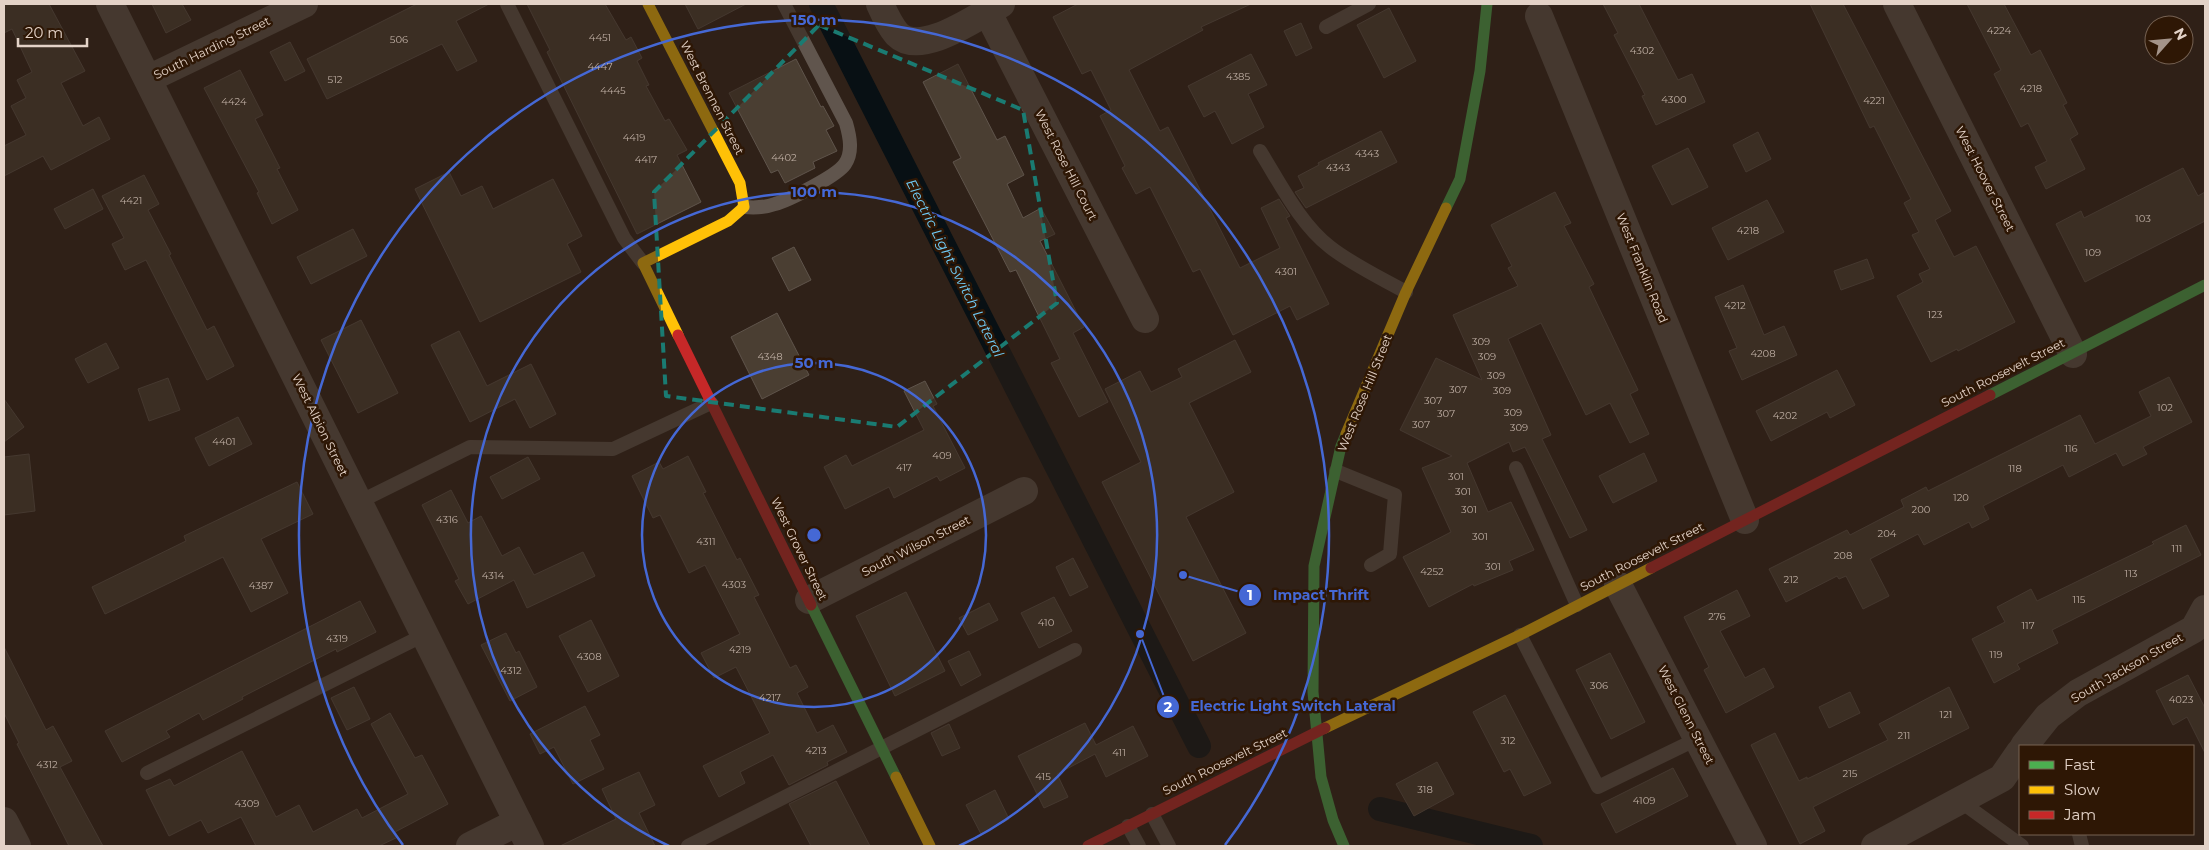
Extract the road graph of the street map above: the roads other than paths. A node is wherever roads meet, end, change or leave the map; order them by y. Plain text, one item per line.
1 (110, 4) edge
2 (304, 4) edge
3 (507, 4) edge
4 (648, 4) edge
5 (784, 4) edge
6 (880, 4) edge
7 (1369, 4) edge
8 (1486, 4) edge
9 (1897, 4) edge
10 (994, 7) edge
11 (1538, 16) dead end
12 (1326, 27) dead end
13 (148, 79) junction
14 (1260, 151) dead end
15 (744, 207) junction
16 (642, 263) junction
17 (2205, 285) edge
18 (1406, 292) junction
19 (1144, 319) dead end
20 (2073, 354) junction
21 (711, 403) junction
22 (1516, 468) dead end
23 (1336, 471) junction
24 (1024, 491) dead end
25 (359, 502) junction
26 (1745, 520) junction
27 (1371, 566) dead end
28 (1618, 585) junction
29 (809, 600) junction
30 (1577, 605) junction
31 (2205, 609) edge
32 (424, 635) junction
33 (1520, 635) junction
34 (1075, 650) dead end
35 (1317, 731) junction
36 (1697, 738) junction
37 (2026, 745) edge
38 (882, 748) junction
39 (2019, 754) edge
40 (148, 773) dead end
41 (1960, 801) junction
42 (1152, 814) junction
43 (4, 821) edge
44 (518, 822) junction
45 (1128, 826) junction
46 (17, 846) edge
47 (470, 846) edge
48 (530, 846) edge
49 (688, 846) edge
50 (930, 846) edge
51 (1088, 846) edge
52 (1138, 846) edge
53 (1169, 846) edge
54 (1344, 846) edge
55 (1752, 846) edge
56 (1875, 846) edge
57 (2022, 846) edge

1 - 13 street, West Albion Street
2 - 13 street, South Harding Street
3 - 16 lane
4 - 15 street, West Brennen Street
5 - 15 lane
6 - 10 street
7 - 12 lane
8 - 18 street, West Rose Hill Street
9 - 20 street, West Hoover Street
10 - 19 street, West Rose Hill Court
11 - 26 street, West Franklin Road
13 - 25 street, West Albion Street
14 - 18 lane
15 - 16 street
16 - 21 street, West Grover Street
17 - 20 street, South Roosevelt Street
18 - 23 street, West Rose Hill Street
20 - 26 street, South Roosevelt Street
21 - 25 lane
21 - 29 street, West Grover Street
22 - 30 lane
23 - 27 lane
23 - 35 street, West Rose Hill Street
24 - 29 street, South Wilson Street
25 - 32 street, West Albion Street
26 - 28 street, South Roosevelt Street
28 - 30 street, South Roosevelt Street
28 - 36 street, West Glenn Street
29 - 38 street, West Grover Street
30 - 33 street, South Roosevelt Street
31 - 37 street, South Jackson Street
32 - 40 lane
32 - 44 street, West Albion Street
33 - 35 street, South Roosevelt Street
33 - 36 lane
34 - 38 lane
35 - 42 street, South Roosevelt Street
35 - 54 street, West Rose Hill Street
36 - 55 street, West Glenn Street
38 - 49 lane
38 - 50 street, West Grover Street
39 - 41 street, South Jackson Street
41 - 56 street, South Jackson Street
41 - 57 lane
42 - 45 street, South Roosevelt Street
42 - 53 lane
43 - 46 street
44 - 47 street
44 - 48 street, West Albion Street
45 - 51 street, South Roosevelt Street
45 - 52 lane

